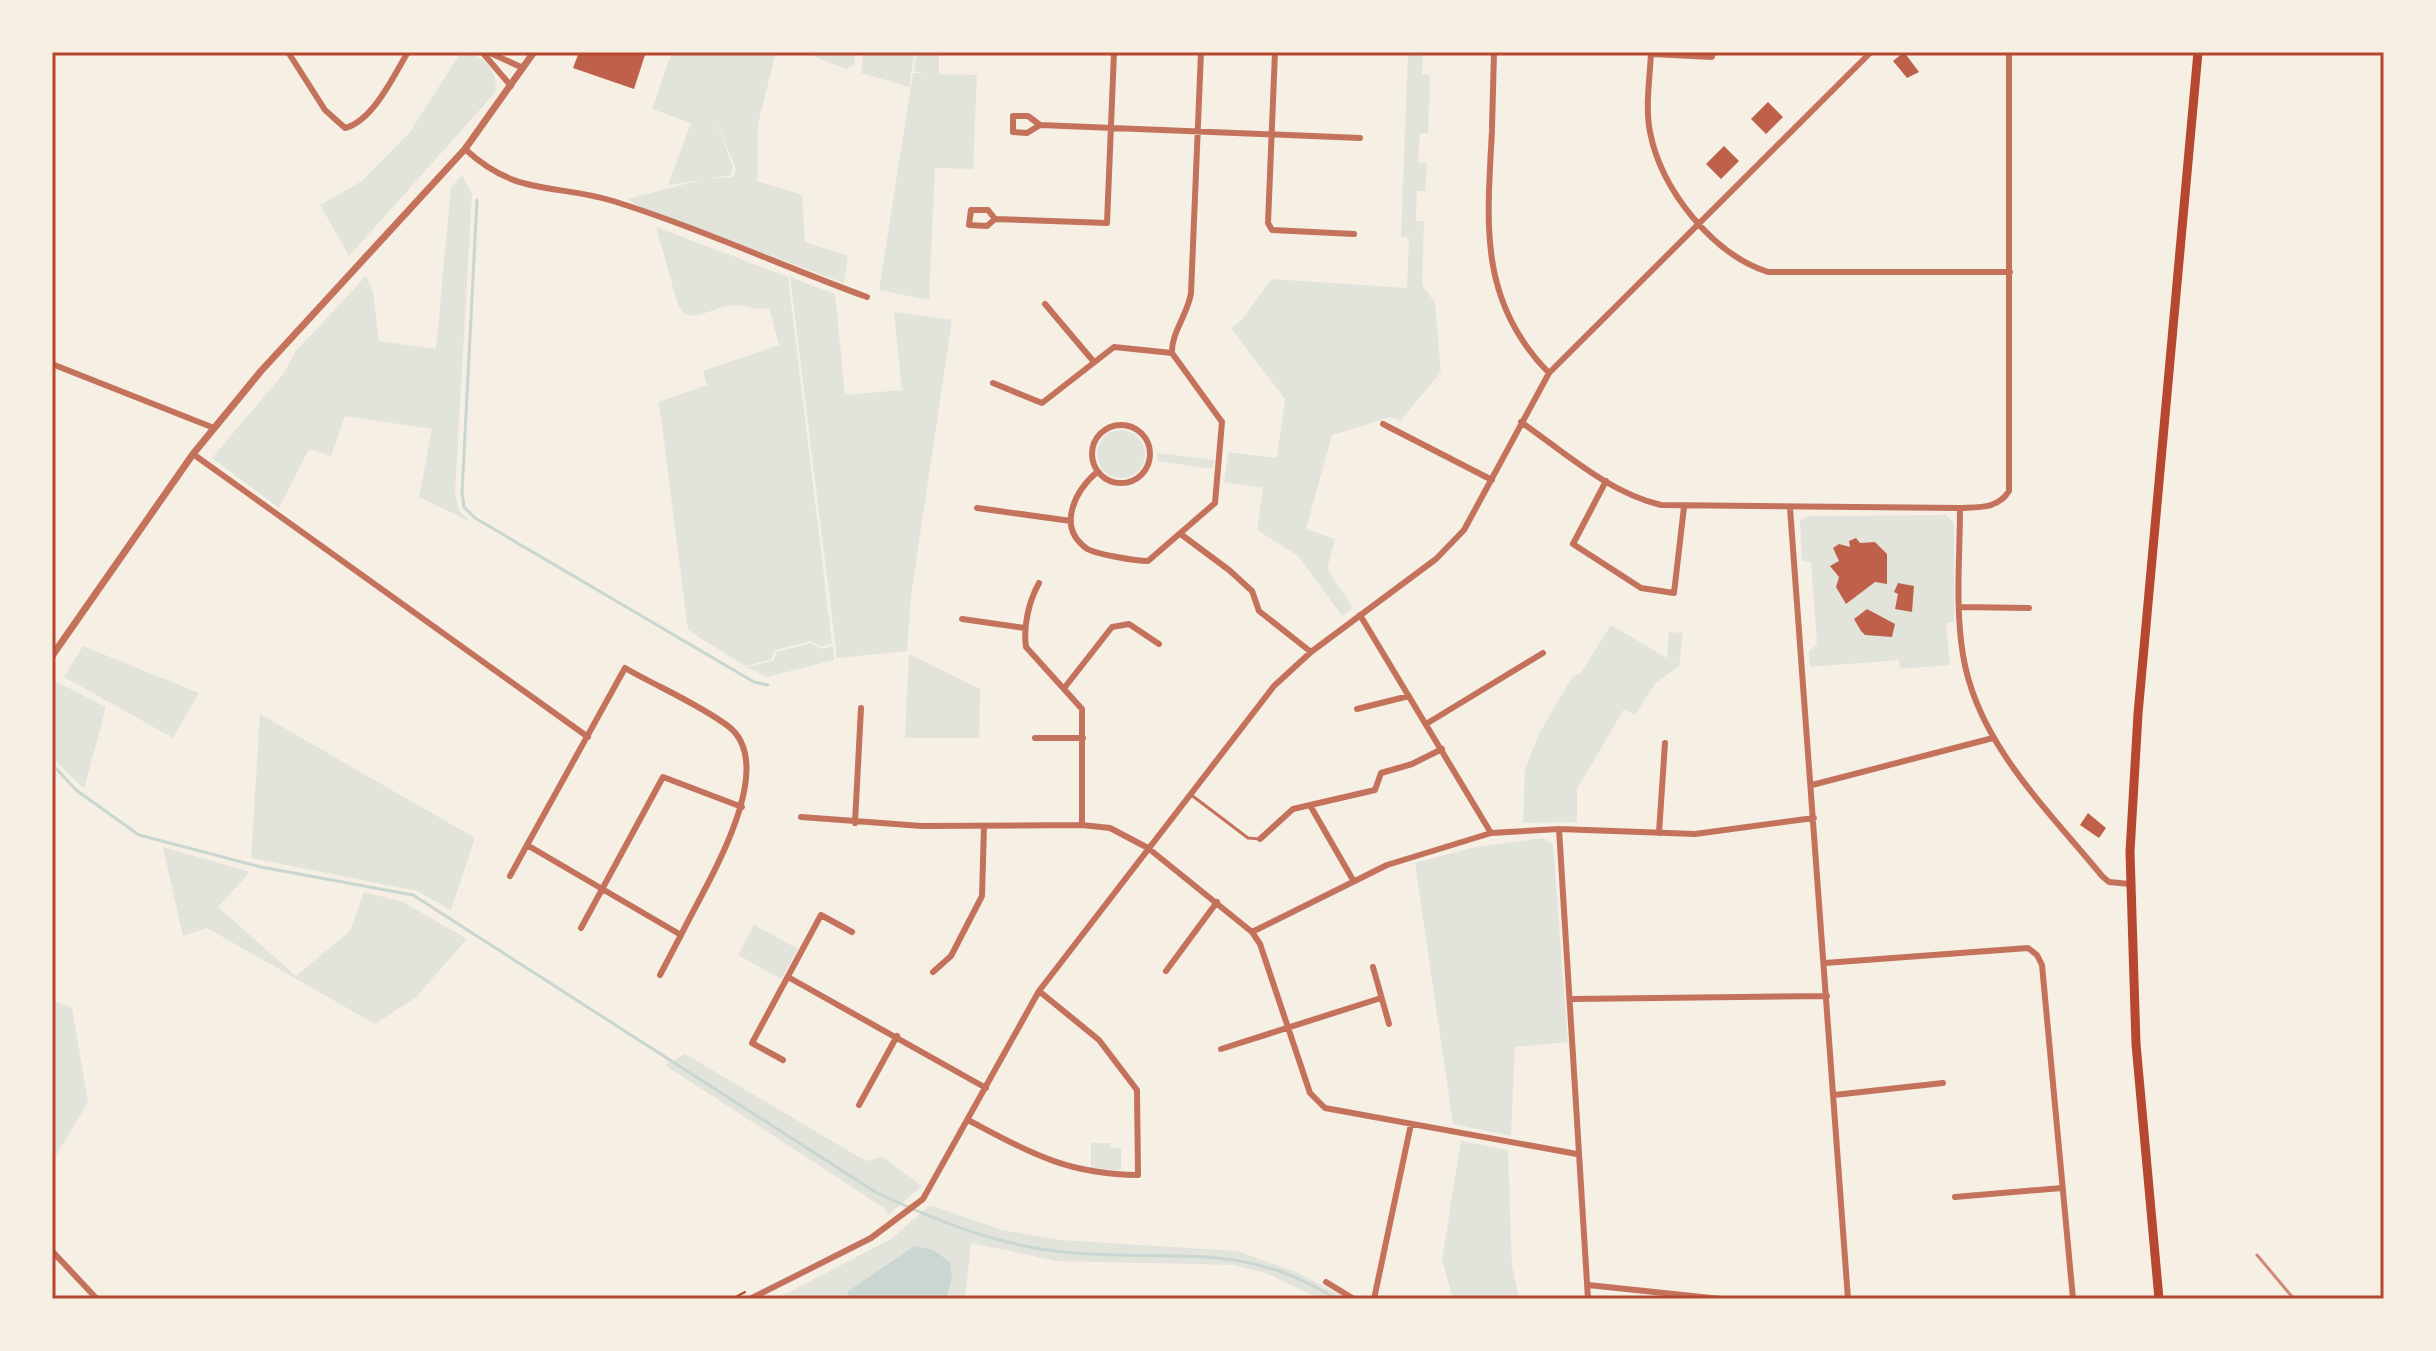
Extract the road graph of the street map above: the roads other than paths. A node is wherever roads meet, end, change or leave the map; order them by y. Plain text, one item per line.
1 (288, 52) edge
2 (408, 52) edge
3 (482, 52) edge
4 (488, 52) edge
5 (534, 52) edge
6 (1114, 52) edge
7 (1201, 52) edge
8 (1275, 52) edge
9 (1494, 52) edge
10 (1713, 52) edge
11 (1871, 52) edge
12 (2009, 52) edge
13 (2198, 52) edge
14 (1651, 53) edge
15 (523, 68) junction
16 (511, 86) junction
17 (1040, 125) dead end
18 (1112, 128) junction
19 (1198, 131) junction
20 (1272, 134) junction
21 (1360, 138) dead end
22 (465, 149) junction
23 (995, 219) dead end
24 (1699, 223) junction
25 (1354, 234) dead end
26 (2010, 272) junction
27 (867, 297) dead end
28 (1045, 304) dead end
29 (1172, 353) junction
30 (1094, 362) junction
31 (52, 364) edge
32 (1549, 373) junction
33 (993, 383) dead end
34 (1521, 422) junction
35 (1383, 424) dead end
36 (214, 428) junction
37 (193, 454) junction
38 (1097, 472) junction
39 (1492, 480) junction
40 (1606, 481) junction
41 (1684, 507) junction
42 (977, 508) dead end
43 (1790, 508) junction
44 (1960, 508) junction
45 (1071, 521) junction
46 (1182, 535) junction
47 (1039, 583) dead end
48 (1960, 607) junction
49 (2029, 608) dead end
50 (1360, 615) junction
51 (962, 619) dead end
52 (1025, 628) junction
53 (1159, 644) dead end
54 (1311, 652) junction
55 (1543, 653) dead end
56 (52, 656) edge
57 (1065, 687) junction
58 (1409, 696) junction
59 (861, 708) dead end
60 (1357, 709) dead end
61 (1426, 724) junction
62 (588, 737) junction
63 (1035, 738) dead end
64 (1083, 738) junction
65 (1993, 738) junction
66 (1665, 743) dead end
67 (1442, 749) junction
68 (1812, 785) junction
69 (1190, 794) junction
70 (742, 807) junction
71 (1311, 807) junction
72 (801, 817) dead end
73 (1814, 818) junction
74 (855, 823) junction
75 (1082, 825) junction
76 (984, 826) junction
77 (1559, 829) junction
78 (1491, 833) junction
79 (1659, 833) junction
80 (1260, 839) joint
81 (527, 845) junction
82 (1148, 848) junction
83 (510, 876) dead end
84 (1353, 880) junction
85 (2130, 884) junction
86 (602, 891) junction
87 (1217, 902) junction
88 (581, 928) dead end
89 (852, 932) dead end
90 (1252, 932) junction
91 (681, 935) junction
92 (1825, 963) junction
93 (1373, 967) dead end
94 (1166, 971) dead end
95 (933, 972) dead end
96 (660, 975) dead end
97 (788, 977) junction
98 (1039, 991) junction
99 (1827, 996) junction
100 (1381, 998) junction
101 (1572, 999) junction
102 (1389, 1024) dead end
103 (1288, 1027) junction
104 (897, 1036) junction
105 (1221, 1049) dead end
106 (783, 1060) dead end
107 (1943, 1083) dead end
108 (986, 1088) junction
109 (1834, 1095) junction
110 (859, 1105) dead end
111 (968, 1120) junction
112 (1411, 1124) junction
113 (1577, 1154) junction
114 (2062, 1188) junction
115 (1955, 1197) dead end
116 (52, 1251) edge
117 (1326, 1282) dead end
118 (1588, 1285) junction
119 (97, 1299) edge
120 (750, 1299) edge
121 (1354, 1299) edge
122 (1374, 1299) edge
123 (1588, 1299) edge
124 (1721, 1299) edge
125 (1848, 1299) edge
126 (2073, 1299) edge
127 (2159, 1299) edge

1 - 2 street
3 - 16 street
4 - 15 street
5 - 15 street
6 - 18 street
7 - 19 street
8 - 20 street
9 - 32 street
10 - 14 street
11 - 24 street
12 - 26 street
13 - 85 main road
14 - 24 street
15 - 16 street
16 - 22 street
17 - 18 street
18 - 19 street
18 - 23 street
19 - 20 street
19 - 29 street
20 - 21 street
20 - 25 street
22 - 27 street
22 - 36 street
24 - 26 street
24 - 32 street
26 - 44 street
28 - 30 street
29 - 30 street
29 - 46 street
30 - 33 street
31 - 36 street
32 - 34 street
34 - 39 street
34 - 40 street
35 - 39 street
36 - 37 street
37 - 56 street
37 - 62 street
38 - 38 street
38 - 45 street
39 - 50 street
40 - 41 street
40 - 41 street
41 - 43 street
42 - 45 street
43 - 44 street
43 - 68 street
44 - 48 street
45 - 46 street
46 - 54 street
47 - 52 street
48 - 49 street
48 - 65 street
50 - 54 street
50 - 58 street
51 - 52 street
52 - 57 street
53 - 57 street
54 - 69 street
55 - 61 street
57 - 64 street
58 - 60 street
58 - 61 street
59 - 74 street
61 - 67 street
62 - 70 street
62 - 81 street
63 - 64 street
64 - 75 street
65 - 68 street
65 - 85 street
66 - 79 street
67 - 71 street
67 - 78 street
68 - 73 street
69 - 80 lane
69 - 82 street
70 - 86 street
70 - 91 street
71 - 80 street
71 - 84 street
72 - 74 street
73 - 79 street
73 - 92 street
74 - 76 street
75 - 76 street
75 - 82 street
76 - 95 street
77 - 78 street
77 - 79 street
77 - 101 street
78 - 84 street
81 - 83 street
81 - 86 street
82 - 87 street
82 - 98 street
84 - 90 street
85 - 127 main road
86 - 88 street
86 - 91 street
87 - 90 street
87 - 94 street
89 - 97 street
90 - 103 street
91 - 96 street
92 - 99 street
92 - 114 street
93 - 100 street
97 - 104 street
97 - 106 street
98 - 108 street
98 - 111 street
99 - 101 street
99 - 109 street
100 - 102 street
100 - 103 street
101 - 113 street
103 - 105 street
103 - 112 street
104 - 108 street
104 - 110 street
107 - 109 street
108 - 111 street
109 - 125 street
111 - 120 street
112 - 113 street
112 - 122 street
113 - 118 street
114 - 115 street
114 - 126 street
116 - 119 street
117 - 121 street
118 - 123 street
118 - 124 street

